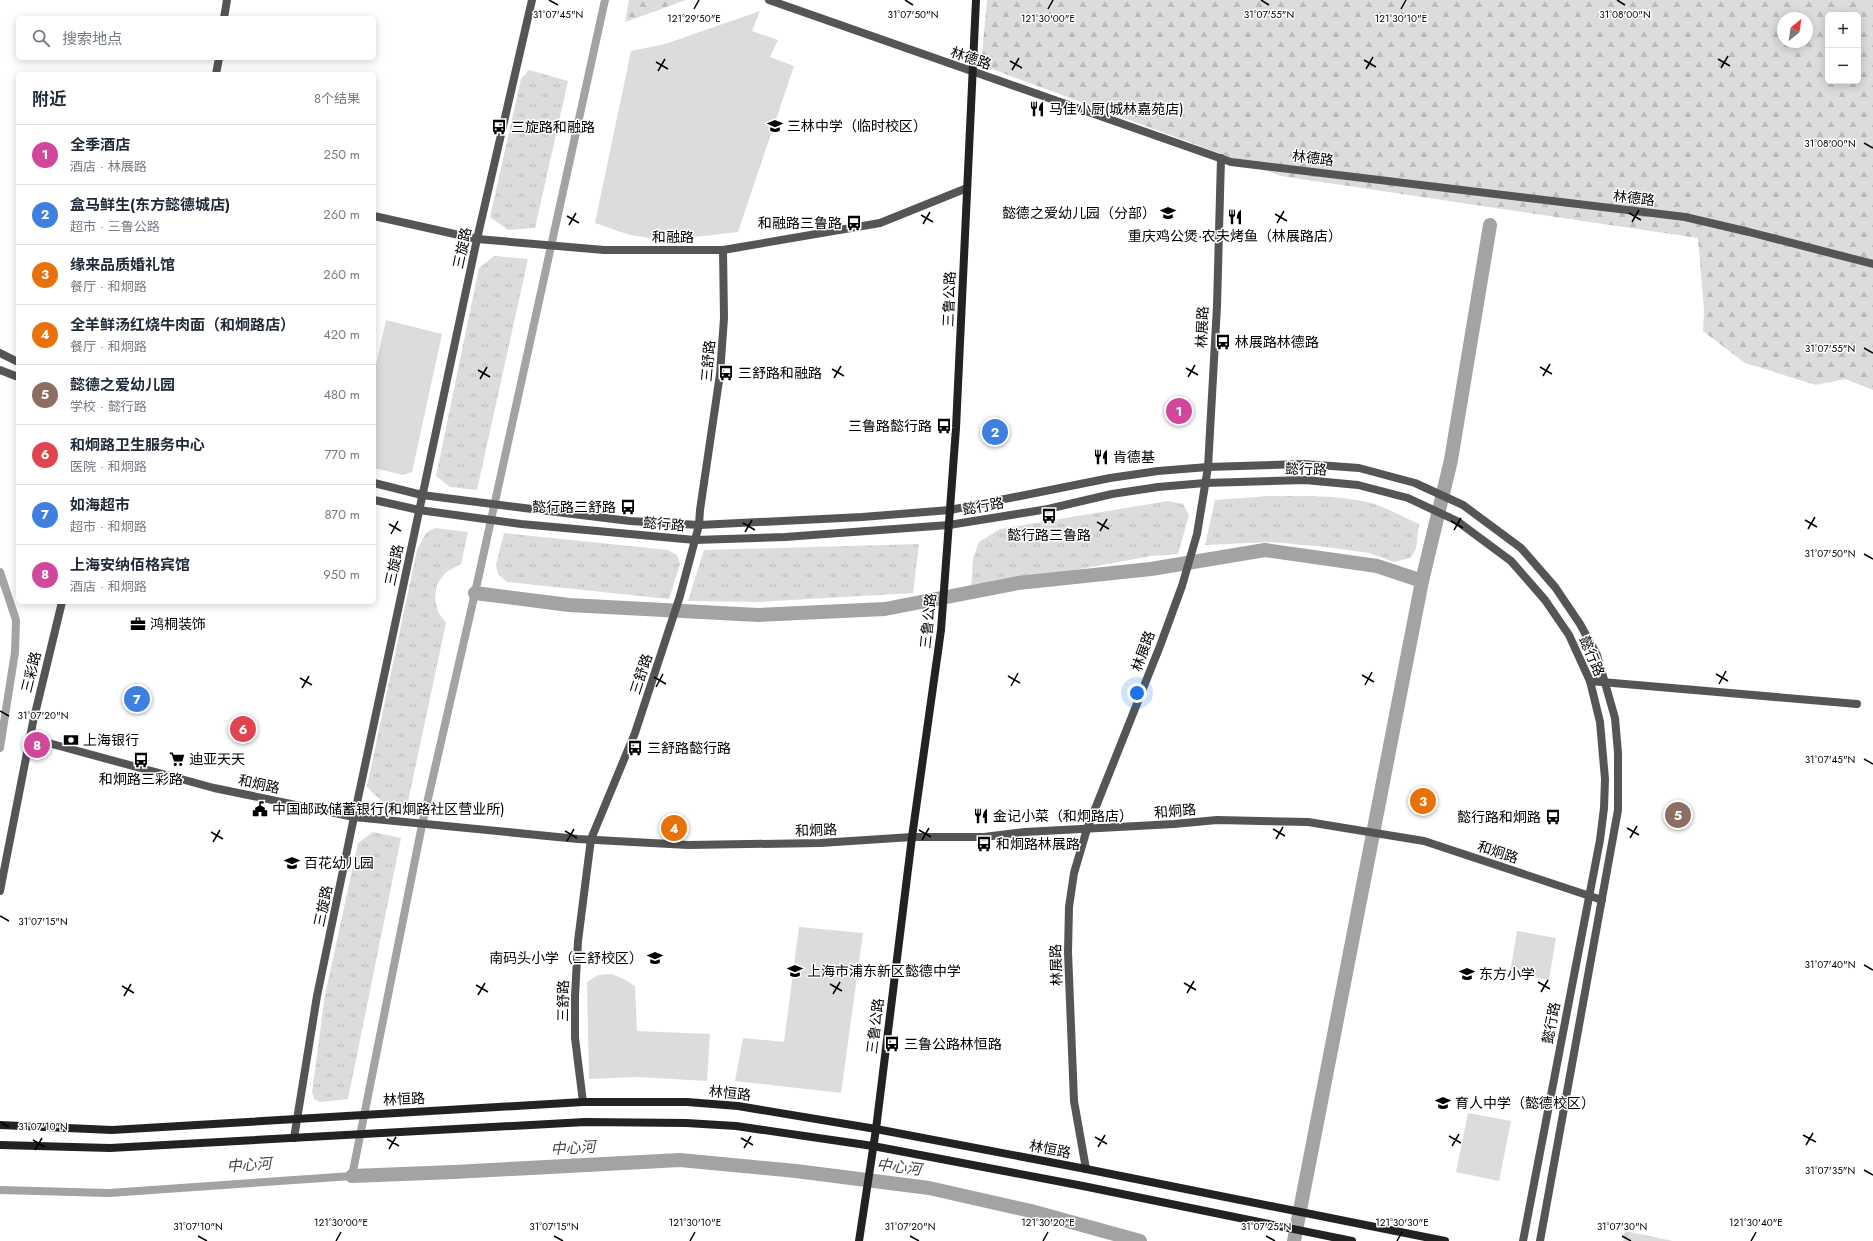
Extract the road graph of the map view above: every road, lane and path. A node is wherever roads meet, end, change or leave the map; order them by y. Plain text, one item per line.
1 (227, 0) edge
2 (532, 0) edge
3 (769, 0) edge
4 (976, 0) edge
5 (224, 16) edge
6 (218, 60) edge
7 (216, 72) edge
8 (972, 72) junction
9 (1221, 158) junction
10 (967, 188) junction
11 (376, 216) edge
12 (477, 239) junction
13 (723, 250) junction
14 (1873, 264) edge
15 (0, 353) edge
16 (16, 361) edge
17 (0, 370) edge
18 (16, 377) edge
19 (1208, 467) junction
20 (1205, 483) junction
21 (376, 484) edge
22 (422, 495) junction
23 (376, 500) edge
24 (419, 510) junction
25 (950, 510) junction
26 (699, 526) junction
27 (949, 526) junction
28 (695, 540) junction
29 (62, 604) edge
30 (1590, 681) junction
31 (1605, 681) junction
32 (1857, 704) dead end
33 (30, 738) junction
34 (354, 817) junction
35 (1087, 829) junction
36 (912, 837) junction
37 (591, 839) junction
38 (0, 891) edge
39 (1588, 896) junction
40 (1602, 900) junction
41 (583, 1102) junction
42 (296, 1119) junction
43 (0, 1125) edge
44 (876, 1129) junction
45 (294, 1138) junction
46 (0, 1145) edge
47 (873, 1146) junction
48 (1086, 1169) junction
49 (859, 1241) edge
50 (1352, 1241) edge
51 (1445, 1241) edge
52 (1523, 1241) edge
53 (1540, 1241) edge

1 - 5 street
2 - 12 street, 三旋路
3 - 8 street, 林德路
4 - 8 main road, 三鲁公路
6 - 7 street
8 - 9 street, 林德路
8 - 10 main road, 三鲁公路
9 - 14 street, 林德路
9 - 19 street, 林展路
10 - 13 street, 和融路
10 - 25 main road, 三鲁公路
11 - 12 street, 和融路
12 - 13 street, 和融路
12 - 22 street, 三旋路
13 - 26 street, 三舒路
15 - 16 street
17 - 18 street
19 - 20 street, 林展路
19 - 25 street, 懿行路
19 - 31 street, 懿行路
20 - 27 street, 懿行路
20 - 30 street, 懿行路
20 - 35 street, 林展路
21 - 22 street, 懿行路
22 - 24 street, 三旋路
22 - 26 street, 懿行路
23 - 24 street, 懿行路
24 - 28 street, 懿行路
24 - 34 street, 三旋路
25 - 26 street, 懿行路
25 - 27 main road, 三鲁公路
26 - 28 street, 三舒路
27 - 28 street, 懿行路
27 - 36 main road, 三鲁公路
28 - 37 street, 三舒路
29 - 33 street, 三彩路
30 - 31 street
30 - 39 street, 懿行路
31 - 32 street
31 - 40 street, 懿行路
33 - 34 street, 和炯路
33 - 38 street, 三彩路
34 - 37 street, 和炯路
34 - 42 street, 三旋路
35 - 36 street, 和炯路
35 - 39 street, 和炯路
35 - 48 street, 林展路
36 - 37 street, 和炯路
36 - 44 main road, 三鲁公路
37 - 41 street, 三舒路
39 - 40 street, 和炯路
39 - 52 street, 懿行路
40 - 53 street, 懿行路
41 - 42 main road, 林恒路
41 - 44 main road, 林恒路
42 - 43 main road, 林恒路
42 - 45 street, 三旋路
44 - 47 main road, 三鲁公路
44 - 48 main road, 林恒路
45 - 46 main road
45 - 47 main road
47 - 49 main road, 三鲁公路
47 - 50 main road
48 - 51 main road, 林恒路

